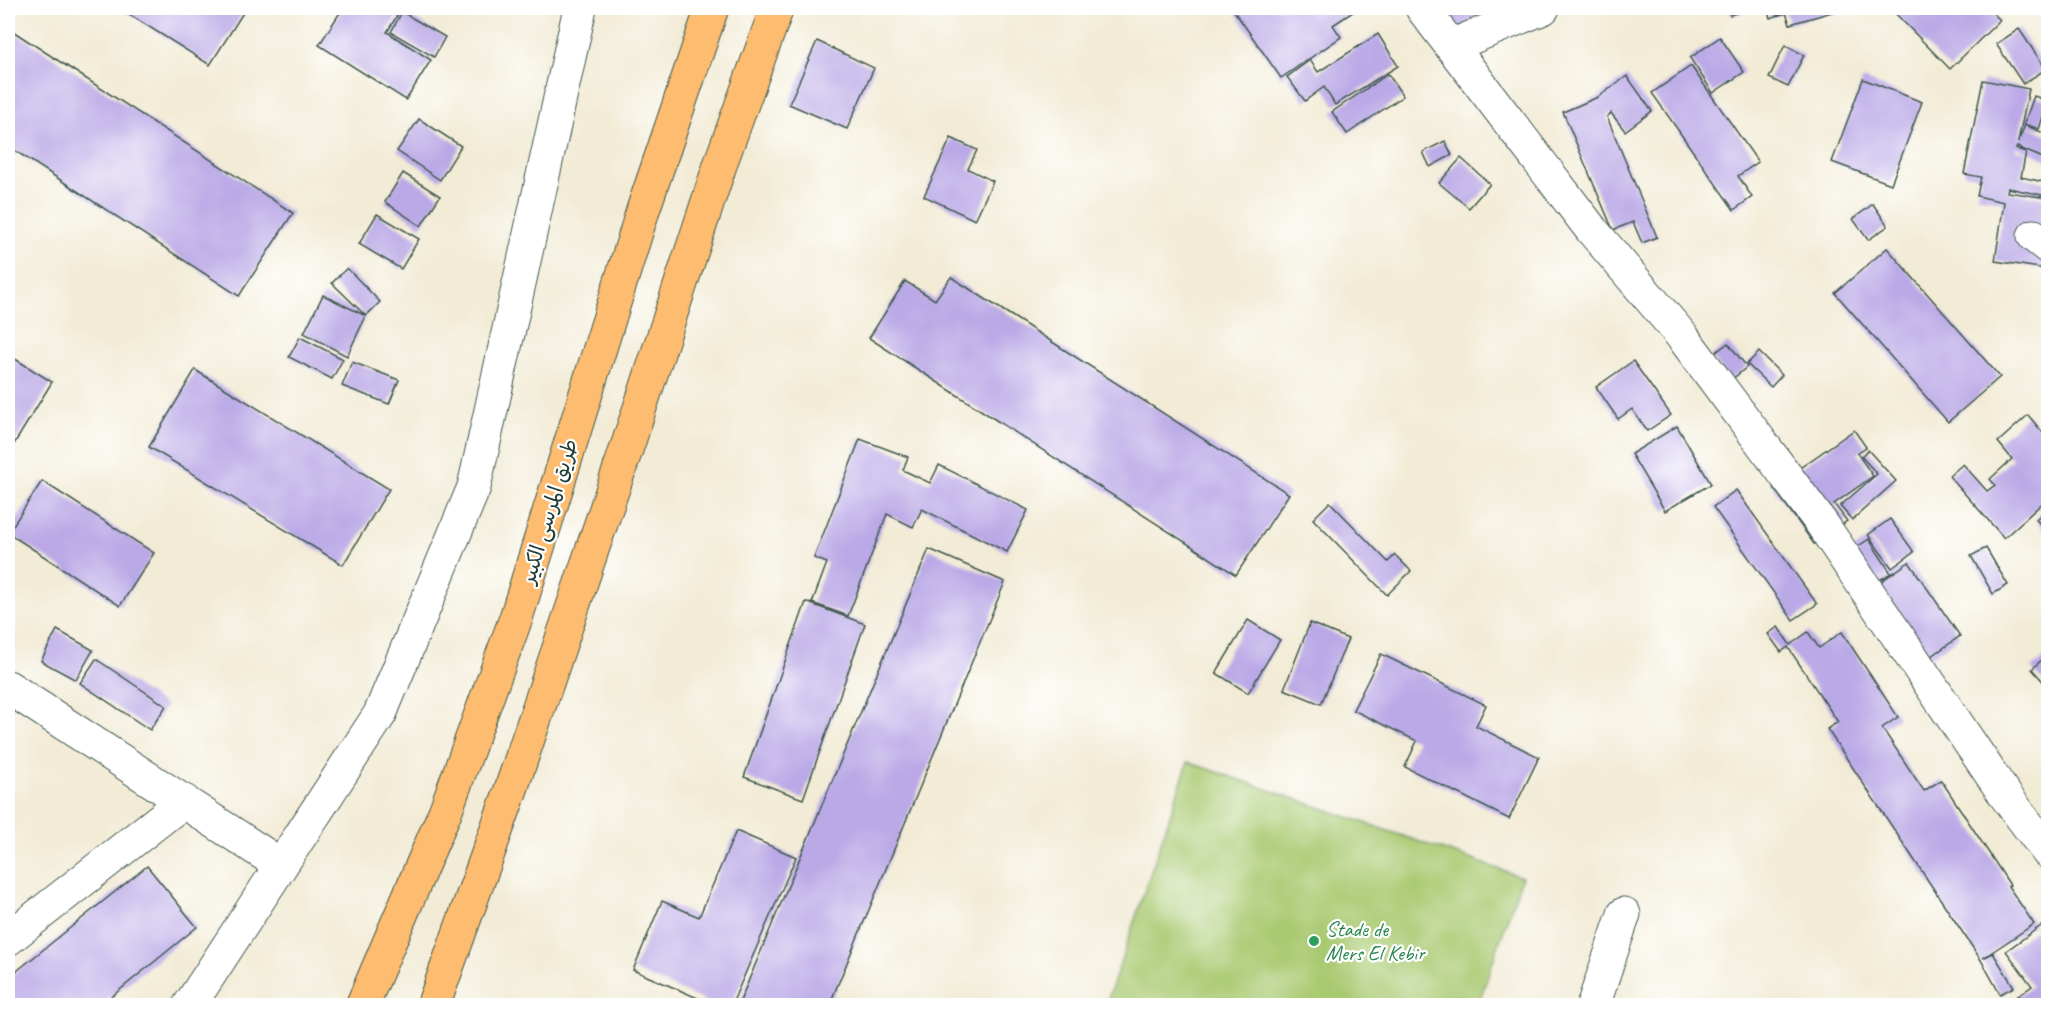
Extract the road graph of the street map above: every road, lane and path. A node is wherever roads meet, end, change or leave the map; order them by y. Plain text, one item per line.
1 (580, 8) edge
2 (712, 8) edge
3 (777, 8) edge
4 (1422, 8) edge
5 (1543, 8) edge
6 (1451, 46) junction
7 (8, 687) edge
8 (184, 801) junction
9 (2049, 852) edge
10 (280, 865) junction
11 (1624, 914) dead end
12 (8, 939) edge
13 (189, 1005) edge
14 (362, 1005) edge
15 (433, 1005) edge
16 (1593, 1005) edge

1 - 10 street
2 - 14 main road, طريق المرسى الكبير
3 - 15 main road
4 - 6 street
5 - 6 street
6 - 9 street
7 - 8 street
8 - 10 street
8 - 12 street
10 - 13 street
11 - 16 street

